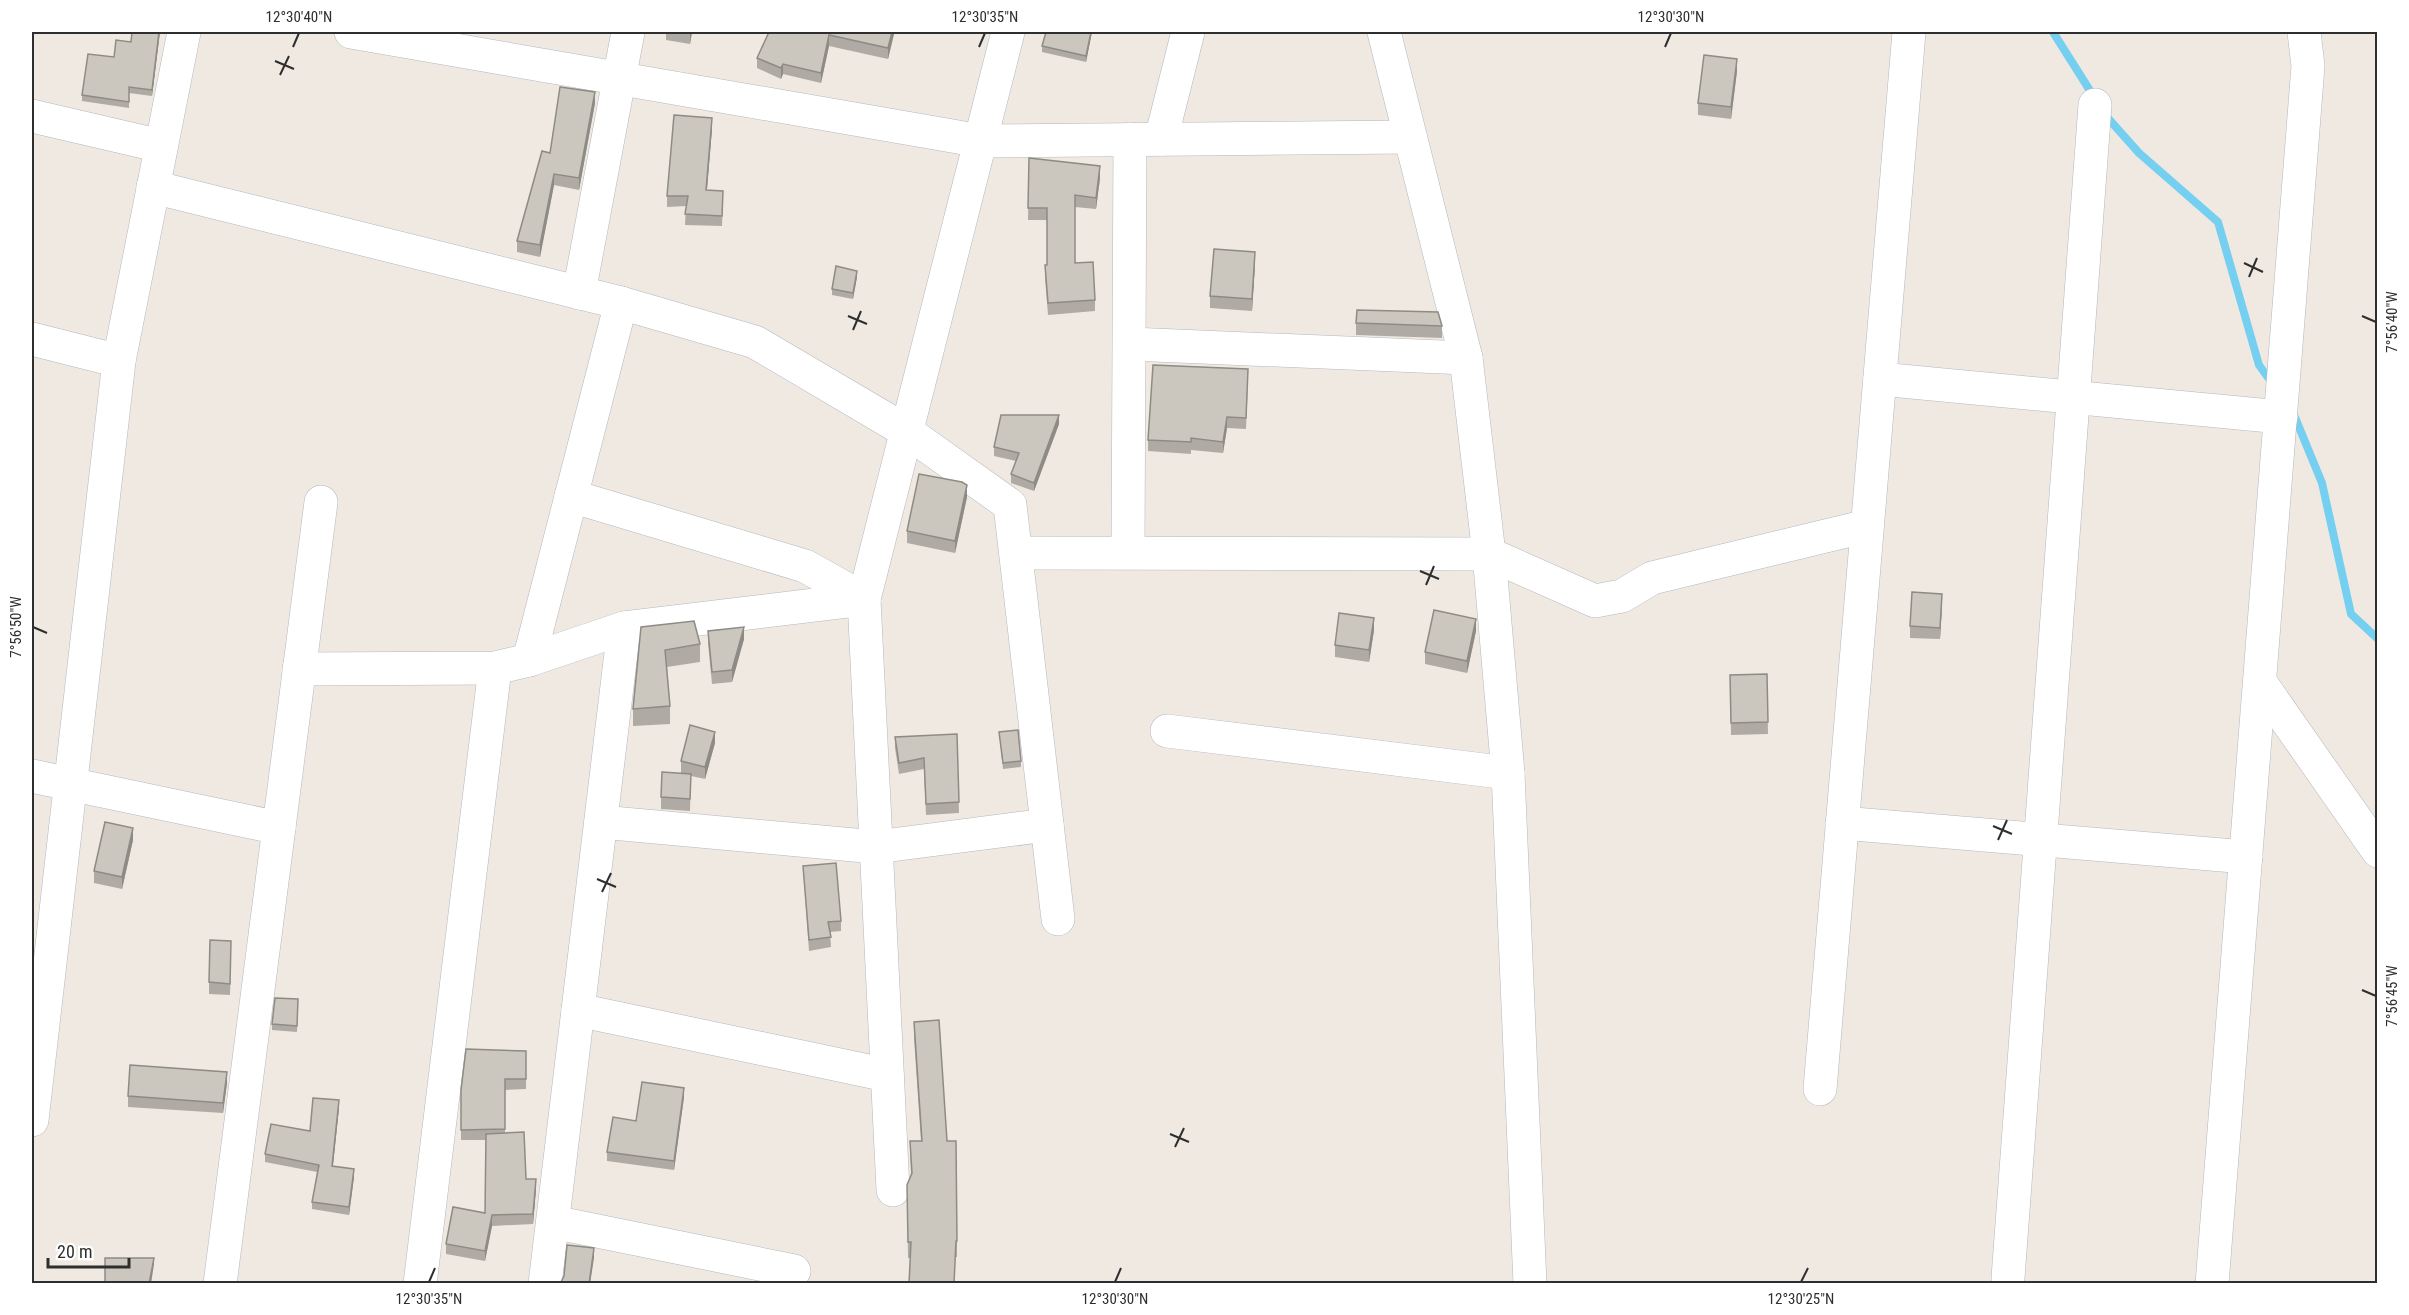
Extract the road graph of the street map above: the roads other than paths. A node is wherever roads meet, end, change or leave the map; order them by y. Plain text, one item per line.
1 (183, 32) edge
2 (355, 32) edge
3 (628, 32) edge
4 (1008, 32) edge
5 (1188, 32) edge
6 (1384, 32) edge
7 (1909, 32) edge
8 (2304, 32) edge
9 (619, 78) junction
10 (2095, 105) dead end
11 (32, 116) edge
12 (1410, 137) junction
13 (1145, 139) junction
14 (981, 141) junction
15 (161, 146) junction
16 (153, 186) junction
17 (579, 293) junction
18 (621, 303) junction
19 (32, 339) edge
20 (1130, 344) junction
21 (1466, 358) junction
22 (119, 361) junction
23 (1880, 379) junction
24 (2073, 397) junction
25 (2281, 417) junction
26 (906, 431) junction
27 (571, 496) junction
28 (321, 502) dead end
29 (1867, 526) junction
30 (1128, 552) junction
31 (1016, 553) junction
32 (1489, 555) junction
33 (864, 599) junction
34 (624, 628) junction
35 (529, 660) junction
36 (495, 668) junction
37 (299, 669) junction
38 (2260, 682) junction
39 (1167, 731) dead end
40 (1508, 773) junction
41 (32, 776) edge
42 (70, 784) junction
43 (601, 822) junction
44 (1842, 823) junction
45 (1047, 825) junction
46 (279, 828) junction
47 (2040, 839) junction
48 (876, 847) junction
49 (2378, 851) edge
50 (2246, 857) junction
51 (44, 894) edge
52 (1058, 920) dead end
53 (578, 1010) junction
54 (887, 1074) junction
55 (1820, 1089) dead end
56 (32, 1113) edge
57 (893, 1190) dead end
58 (553, 1222) junction
59 (794, 1271) dead end
60 (2008, 1278) dead end
61 (220, 1284) edge
62 (420, 1284) edge
63 (545, 1284) edge
64 (1530, 1284) edge
65 (2212, 1284) edge

1 - 15 street
2 - 9 street
3 - 9 street
4 - 14 street
5 - 13 street
6 - 12 street
7 - 23 street
8 - 25 street
9 - 14 street
9 - 17 street
10 - 24 street
11 - 15 street
12 - 13 street
12 - 21 street
13 - 14 street
13 - 20 street
14 - 26 street
15 - 16 street
16 - 17 street
16 - 22 street
17 - 18 street
18 - 26 street
18 - 27 street
19 - 22 street
20 - 21 street
20 - 30 street
21 - 32 street
22 - 42 street
23 - 24 street
23 - 29 street
24 - 25 street
24 - 47 street
25 - 38 street
26 - 31 street
26 - 33 street
27 - 33 street
27 - 35 street
28 - 37 street
29 - 32 street
29 - 44 street
30 - 31 street
30 - 32 street
31 - 45 street
32 - 40 street
33 - 34 street
33 - 48 street
34 - 35 street
34 - 43 street
35 - 36 street
36 - 37 street
36 - 62 street
37 - 46 street
38 - 49 street
38 - 50 street
39 - 40 street
40 - 64 street
41 - 42 street
42 - 46 street
42 - 51 street
43 - 48 street
43 - 53 street
44 - 47 street
44 - 55 street
45 - 48 street
45 - 52 street
46 - 61 street
47 - 50 street
47 - 60 street
48 - 54 street
50 - 65 street
51 - 56 street
53 - 54 street
53 - 58 street
54 - 57 street
58 - 59 street
58 - 63 street

